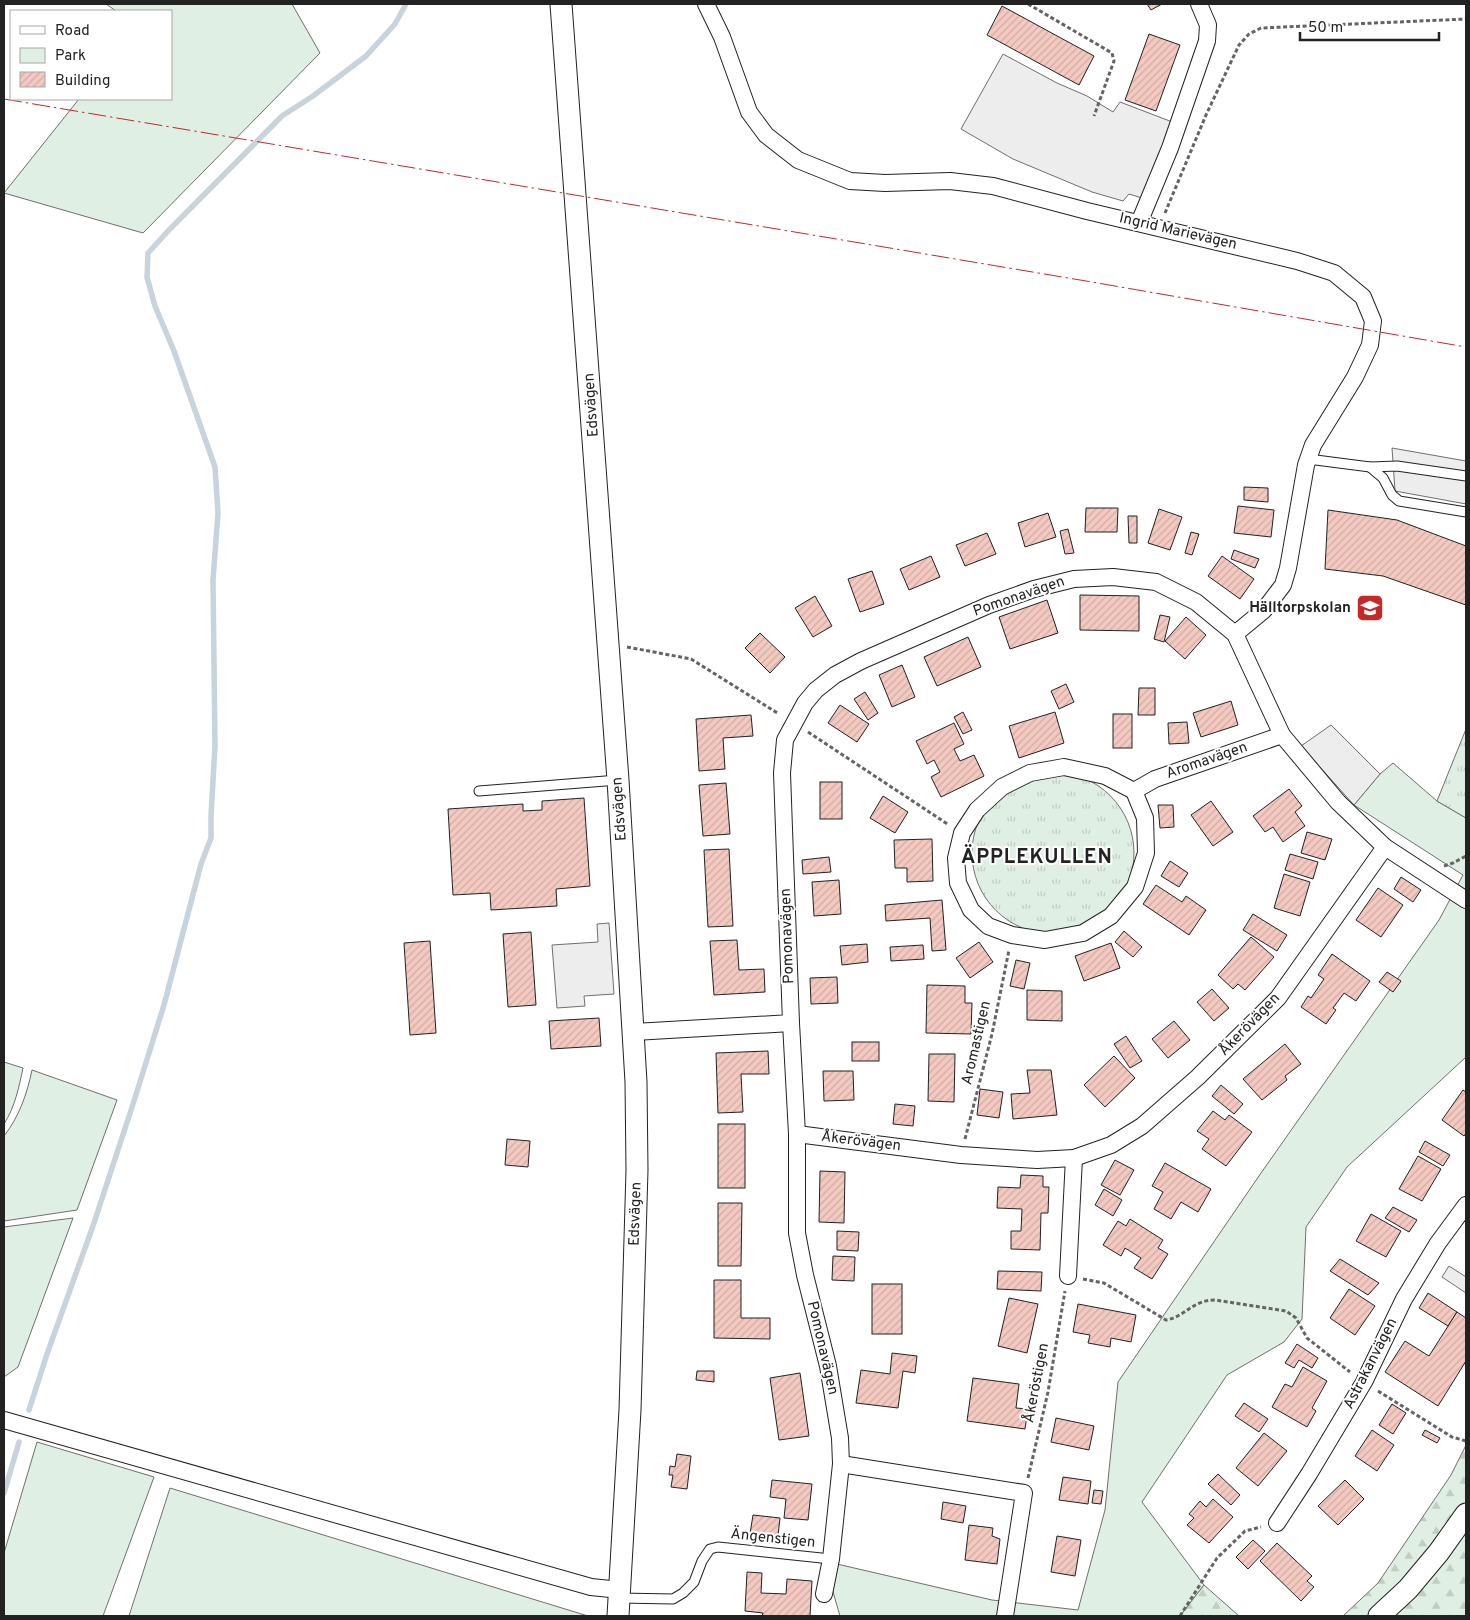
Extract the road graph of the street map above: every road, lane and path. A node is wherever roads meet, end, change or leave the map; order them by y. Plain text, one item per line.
1 (562, 4) edge
2 (706, 4) edge
3 (1028, 4) edge
4 (1199, 4) edge
5 (1466, 19) edge
6 (1094, 116) dead end
7 (1139, 223) junction
8 (1159, 228) junction
9 (1308, 459) junction
10 (1370, 467) junction
11 (1466, 476) edge
12 (1466, 512) edge
13 (1236, 634) junction
14 (608, 643) junction
15 (793, 722) junction
16 (1282, 735) junction
17 (618, 780) junction
18 (479, 791) dead end
19 (1134, 791) junction
20 (962, 833) junction
21 (1385, 847) junction
22 (1466, 900) edge
23 (1012, 935) junction
24 (791, 1023) junction
25 (634, 1032) junction
26 (797, 1134) junction
27 (960, 1155) junction
28 (1074, 1158) junction
29 (1466, 1205) edge
30 (1068, 1276) junction
31 (1364, 1382) junction
32 (4, 1420) edge
33 (1466, 1440) edge
34 (841, 1464) junction
35 (1024, 1493) junction
36 (1466, 1514) edge
37 (1277, 1523) joint
38 (831, 1559) junction
39 (824, 1594) dead end
40 (619, 1602) edge
41 (1005, 1616) edge
42 (1180, 1616) edge
43 (1379, 1616) edge

1 - 14 street, Edsvägen
2 - 7 street, Ingrid Marievägen
3 - 6 path
4 - 7 street
5 - 8 path
7 - 8 street, Ingrid Marievägen
8 - 9 street, Ingrid Marievägen
9 - 10 lane
9 - 13 street, Ingrid Marievägen
10 - 11 lane
10 - 12 lane
13 - 15 street, Pomonavägen
13 - 16 street, Pomonavägen
14 - 15 path
14 - 17 street, Edsvägen
15 - 20 path
15 - 24 street, Pomonavägen
16 - 19 street, Aromavägen
16 - 21 street, Pomonavägen
17 - 18 lane
17 - 25 street, Edsvägen
19 - 20 street
19 - 23 street
20 - 23 street
21 - 22 street, Pomonavägen
21 - 28 street, Åkerövägen
23 - 27 path, Aromastigen
24 - 25 street
24 - 26 street, Pomonavägen
25 - 40 street, Edsvägen
26 - 27 street, Åkerövägen
26 - 34 street, Pomonavägen
27 - 28 street, Åkerövägen
28 - 30 street
29 - 31 street, Astrakanvägen
30 - 31 path
30 - 35 path, Åkeröstigen
31 - 33 path
31 - 37 street, Astrakanvägen
32 - 40 street
34 - 35 street
34 - 38 street, Pomonavägen
35 - 41 street
36 - 43 street
37 - 42 path
38 - 39 street, Pomonavägen
38 - 40 lane, Ängenstigen

